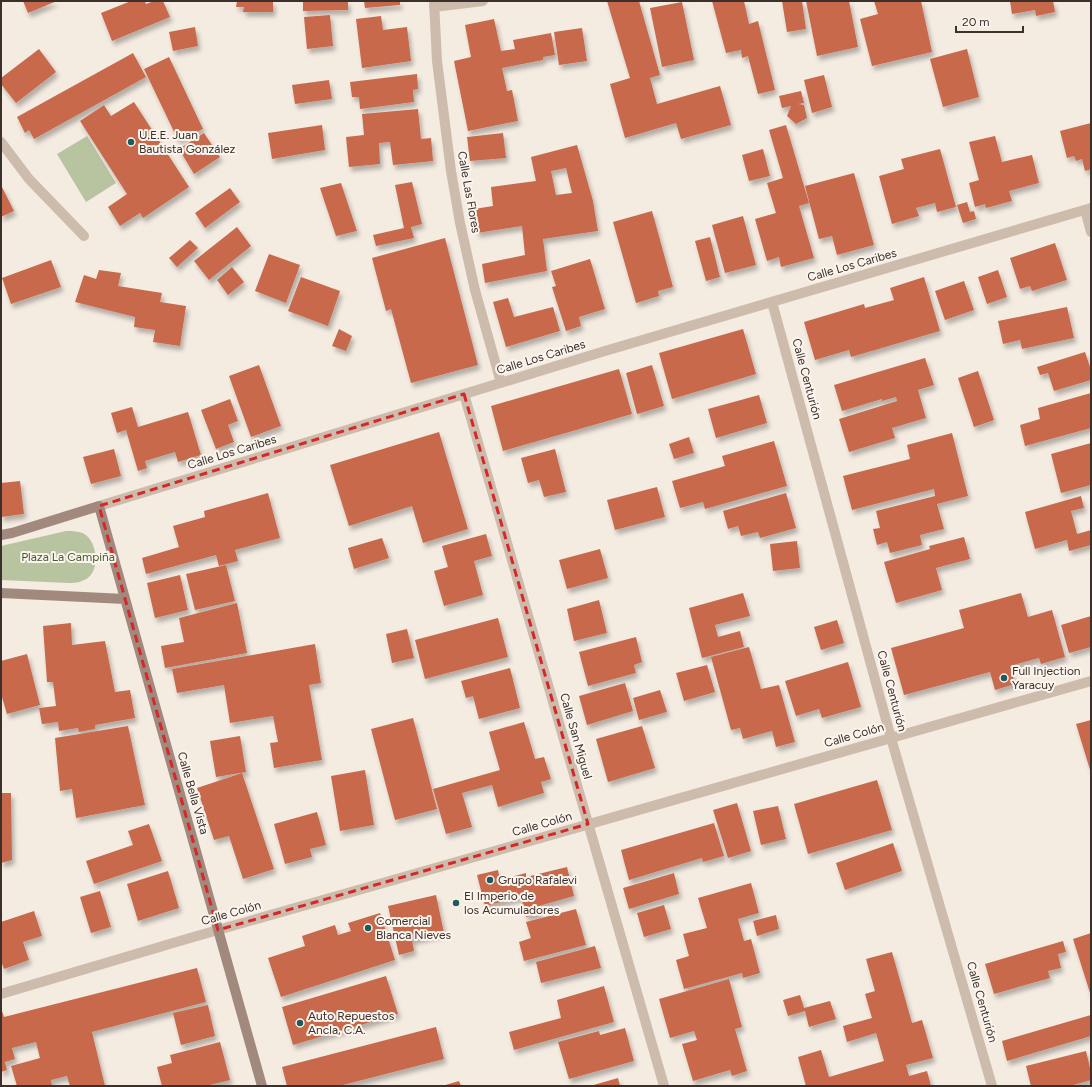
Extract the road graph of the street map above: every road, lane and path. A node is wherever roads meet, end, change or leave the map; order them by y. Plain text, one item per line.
1 (483, 1) edge
2 (434, 4) edge
3 (1, 142) edge
4 (1088, 209) edge
5 (1091, 232) edge
6 (84, 236) dead end
7 (772, 302) junction
8 (501, 383) junction
9 (464, 394) junction
10 (99, 506) junction
11 (1, 535) edge
12 (1, 593) edge
13 (125, 599) junction
14 (1091, 681) edge
15 (891, 738) junction
16 (588, 824) junction
17 (218, 930) junction
18 (1, 994) edge
19 (262, 1086) edge
20 (664, 1086) edge
21 (992, 1086) edge

1 - 2 street
2 - 8 street, Calle Las Flores
3 - 6 street
4 - 5 street
4 - 7 street, Calle Los Caribes
7 - 8 street, Calle Los Caribes
7 - 15 street, Calle Centurión
8 - 9 street, Calle Los Caribes
9 - 10 street, Calle Los Caribes
9 - 16 street, Calle San Miguel
10 - 11 street, Calle Los Caribes
10 - 13 street, Calle Bella Vista
12 - 13 street
13 - 17 street, Calle Bella Vista
14 - 15 street, Calle Colón
15 - 16 street, Calle Colón
15 - 21 street, Calle Centurión
16 - 17 street, Calle Colón
16 - 20 street, Calle San Miguel
17 - 18 street, Calle Colón
17 - 19 street, Calle Bella Vista

